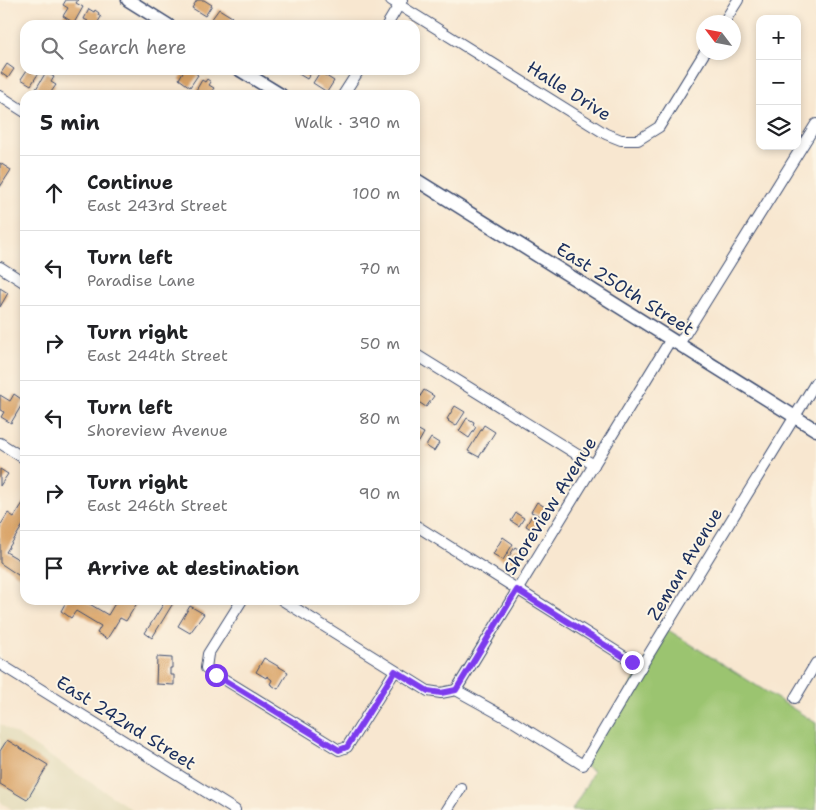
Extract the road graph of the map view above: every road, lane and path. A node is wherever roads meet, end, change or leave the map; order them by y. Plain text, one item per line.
1 (128, 0) edge
2 (738, 0) edge
3 (397, 2) edge
4 (728, 15) edge
5 (160, 20) edge
6 (389, 20) edge
7 (701, 60) edge
8 (248, 75) edge
9 (355, 75) edge
10 (273, 90) edge
11 (346, 90) edge
12 (0, 96) edge
13 (20, 109) edge
14 (816, 124) edge
15 (420, 182) edge
16 (0, 267) edge
17 (20, 279) edge
18 (675, 342) junction
19 (420, 357) edge
20 (816, 382) edge
21 (794, 416) junction
22 (816, 430) edge
23 (0, 443) edge
24 (20, 456) edge
25 (594, 465) junction
26 (420, 529) edge
27 (517, 590) junction
28 (239, 605) edge
29 (290, 605) edge
30 (816, 663) edge
31 (0, 664) edge
32 (641, 667) junction
33 (395, 671) junction
34 (456, 690) junction
35 (795, 698) dead end
36 (461, 788) dead end
37 (234, 810) edge
38 (447, 810) edge

1 - 5 street
2 - 4 street
3 - 6 street
3 - 7 street, Halle Drive
8 - 10 street
9 - 11 street
12 - 13 street
14 - 18 street, Shoreview Avenue
15 - 18 street, East 250th Street
16 - 17 street
18 - 21 street, East 250th Street
18 - 25 street, Shoreview Avenue
19 - 25 street
20 - 21 street, Zeman Avenue
21 - 22 street, East 250th Street
21 - 32 street, Zeman Avenue
23 - 24 street
25 - 27 street, Shoreview Avenue
26 - 27 street
27 - 32 street
27 - 34 street, Shoreview Avenue
28 - 33 street
29 - 33 street
30 - 35 street
31 - 37 street, East 242nd Street
32 - 34 street, Zeman Avenue
33 - 34 street
36 - 38 street

